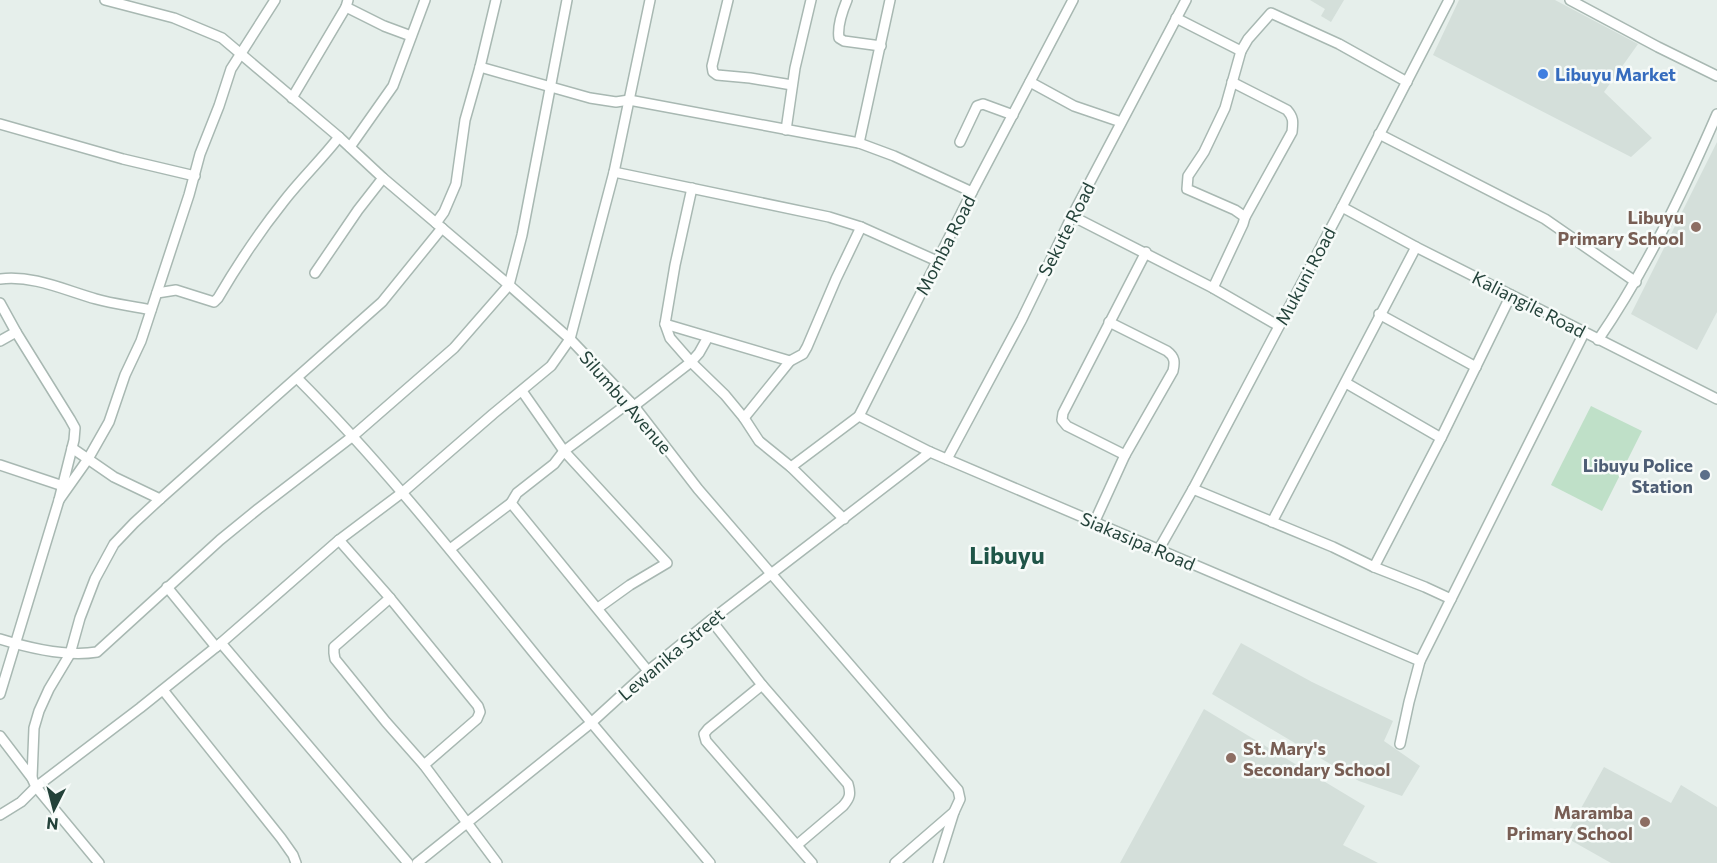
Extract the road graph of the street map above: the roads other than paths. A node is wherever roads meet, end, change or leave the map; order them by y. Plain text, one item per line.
1 (105, 0) edge
2 (275, 0) edge
3 (425, 0) edge
4 (496, 0) edge
5 (567, 0) edge
6 (650, 0) edge
7 (728, 0) edge
8 (811, 0) edge
9 (847, 0) edge
10 (890, 0) edge
11 (1073, 0) edge
12 (1186, 0) edge
13 (1449, 0) edge
14 (1570, 0) edge
15 (1593, 0) edge
16 (347, 3) edge
17 (1588, 9) junction
18 (1176, 18) junction
19 (411, 36) junction
20 (881, 46) junction
21 (1241, 51) junction
22 (242, 53) junction
23 (480, 67) junction
24 (1717, 76) edge
25 (1030, 82) junction
26 (1232, 82) junction
27 (1407, 82) junction
28 (792, 85) junction
29 (549, 87) junction
30 (292, 98) junction
31 (629, 100) junction
32 (1717, 114) edge
33 (1013, 115) junction
34 (1120, 122) junction
35 (0, 124) edge
36 (786, 130) junction
37 (1379, 134) junction
38 (339, 137) junction
39 (859, 142) junction
40 (960, 142) dead end
41 (350, 147) junction
42 (614, 172) junction
43 (195, 176) junction
44 (383, 178) junction
45 (692, 188) junction
46 (972, 192) junction
47 (1342, 207) junction
48 (1072, 216) junction
49 (1245, 217) junction
50 (439, 226) junction
51 (861, 227) junction
52 (1416, 247) junction
53 (1146, 252) junction
54 (937, 261) junction
55 (315, 273) dead end
56 (0, 279) edge
57 (1636, 282) junction
58 (509, 285) junction
59 (1213, 288) junction
60 (157, 293) junction
61 (1512, 295) junction
62 (0, 303) edge
63 (151, 310) junction
64 (1379, 314) junction
65 (1109, 322) junction
66 (665, 324) junction
67 (1279, 326) junction
68 (16, 332) junction
69 (1584, 333) junction
70 (708, 337) junction
71 (570, 339) junction
72 (1598, 340) junction
73 (0, 341) edge
74 (790, 361) junction
75 (691, 362) junction
76 (1476, 368) junction
77 (297, 378) junction
78 (1346, 383) junction
79 (522, 391) junction
80 (1717, 399) edge
81 (632, 404) junction
82 (858, 416) junction
83 (744, 418) junction
84 (353, 436) junction
85 (1441, 438) junction
86 (72, 448) junction
87 (564, 451) junction
88 (930, 452) junction
89 (1125, 455) junction
90 (88, 459) junction
91 (947, 459) junction
92 (0, 465) edge
93 (791, 466) junction
94 (65, 486) junction
95 (1193, 489) junction
96 (403, 492) junction
97 (160, 499) junction
98 (512, 503) junction
99 (844, 519) junction
100 (1272, 522) junction
101 (1094, 523) junction
102 (339, 540) junction
103 (450, 549) junction
104 (1159, 549) junction
105 (1374, 567) junction
106 (772, 574) junction
107 (167, 587) junction
108 (390, 598) junction
109 (1451, 599) junction
110 (598, 608) junction
111 (711, 620) junction
112 (0, 639) edge
113 (15, 644) junction
114 (219, 645) junction
115 (70, 654) junction
116 (1420, 661) junction
117 (648, 671) junction
118 (762, 685) junction
119 (163, 690) junction
120 (0, 694) edge
121 (591, 723) junction
122 (0, 736) edge
123 (1400, 744) dead end
124 (424, 765) junction
125 (34, 782) junction
126 (954, 812) junction
127 (2, 814) edge
128 (468, 822) junction
129 (0, 824) edge
130 (798, 846) junction
131 (99, 863) edge
132 (296, 863) edge
133 (408, 863) edge
134 (417, 863) edge
135 (497, 863) edge
136 (710, 863) edge
137 (812, 863) edge
138 (895, 863) edge
139 (938, 863) edge

1 - 22 street, Silumbu Avenue
2 - 22 street
3 - 19 street
4 - 23 street
5 - 29 street
6 - 31 street
7 - 28 street
8 - 28 street
9 - 20 street
10 - 20 street
11 - 25 street, Momba Road
12 - 18 street, Sekute Road
13 - 27 street, Mukuni Road
14 - 17 street
15 - 17 street
16 - 19 street
16 - 30 street
17 - 24 street
18 - 21 street
18 - 34 street, Sekute Road
19 - 41 street
20 - 39 street
21 - 26 street
21 - 27 street
22 - 30 street, Silumbu Avenue
22 - 43 street
23 - 29 street
23 - 50 street
25 - 33 street, Momba Road
25 - 34 street
26 - 49 street
26 - 49 street
27 - 37 street, Mukuni Road
28 - 36 street
29 - 31 street
29 - 58 street
30 - 38 street, Silumbu Avenue
31 - 36 street
31 - 42 street
32 - 57 street
33 - 40 street
33 - 46 street, Momba Road
34 - 48 street, Sekute Road
35 - 43 street
36 - 39 street
37 - 47 street, Mukuni Road
37 - 57 street
38 - 41 street, Silumbu Avenue
38 - 60 street
39 - 46 street
41 - 44 street, Silumbu Avenue
42 - 45 street
42 - 71 street
43 - 60 street
44 - 50 street, Silumbu Avenue
44 - 55 street
45 - 51 street
45 - 66 street
46 - 54 street, Momba Road
47 - 52 street, Kaliangile Road
47 - 67 street, Mukuni Road
48 - 53 street
48 - 91 street, Sekute Road
49 - 59 street
50 - 58 street, Silumbu Avenue
50 - 77 street
51 - 54 street
51 - 74 street
52 - 61 street, Kaliangile Road
52 - 64 street
53 - 59 street
53 - 65 street
54 - 82 street, Momba Road
56 - 63 street
57 - 72 street
58 - 71 street, Silumbu Avenue
58 - 84 street
59 - 67 street
60 - 63 street
61 - 69 street, Kaliangile Road
61 - 76 street
62 - 68 street
63 - 90 street
64 - 76 street
64 - 78 street
65 - 89 street
65 - 89 street
66 - 70 street
66 - 75 street
67 - 95 street, Mukuni Road
68 - 73 street
68 - 86 street
69 - 72 street, Kaliangile Road
69 - 109 street
70 - 74 street
70 - 75 street
71 - 79 street
71 - 81 street, Silumbu Avenue
72 - 80 street, Kaliangile Road
74 - 83 street
75 - 81 street
75 - 83 street
76 - 85 street
77 - 84 street
77 - 97 street
78 - 85 street
78 - 100 street
79 - 87 street
79 - 96 street
81 - 87 street
81 - 106 street, Silumbu Avenue
82 - 88 street, Siakasipa Road
82 - 93 street, Momba Road
83 - 93 street
84 - 96 street
84 - 107 street
85 - 105 street
86 - 90 street
86 - 94 street
87 - 98 street
87 - 110 street
88 - 91 street, Siakasipa Road
88 - 99 street, Lewanika Street
89 - 101 street
90 - 94 street
90 - 97 street
91 - 101 street, Siakasipa Road
92 - 94 street
93 - 99 street
94 - 113 street
95 - 100 street
95 - 104 street, Mukuni Road
96 - 102 street
96 - 103 street
97 - 115 street
98 - 103 street
98 - 110 street
99 - 106 street, Lewanika Street
100 - 105 street
101 - 104 street, Siakasipa Road
102 - 108 street
102 - 114 street
103 - 121 street
104 - 116 street, Siakasipa Road
105 - 109 street
106 - 111 street, Lewanika Street
106 - 126 street, Silumbu Avenue
107 - 114 street
107 - 115 street
108 - 124 street
108 - 124 street
109 - 116 street
110 - 117 street
111 - 117 street, Lewanika Street
111 - 118 street
112 - 113 street
113 - 115 street
113 - 120 street
114 - 119 street
114 - 133 street
115 - 125 street
116 - 123 street
117 - 121 street, Lewanika Street
118 - 130 street
118 - 130 street
119 - 125 street
119 - 132 street
121 - 128 street, Lewanika Street
121 - 136 street
122 - 125 street
124 - 128 street
125 - 127 street
125 - 131 street
126 - 138 street
126 - 139 street
127 - 129 street
128 - 134 street, Lewanika Street
128 - 135 street
130 - 137 street

